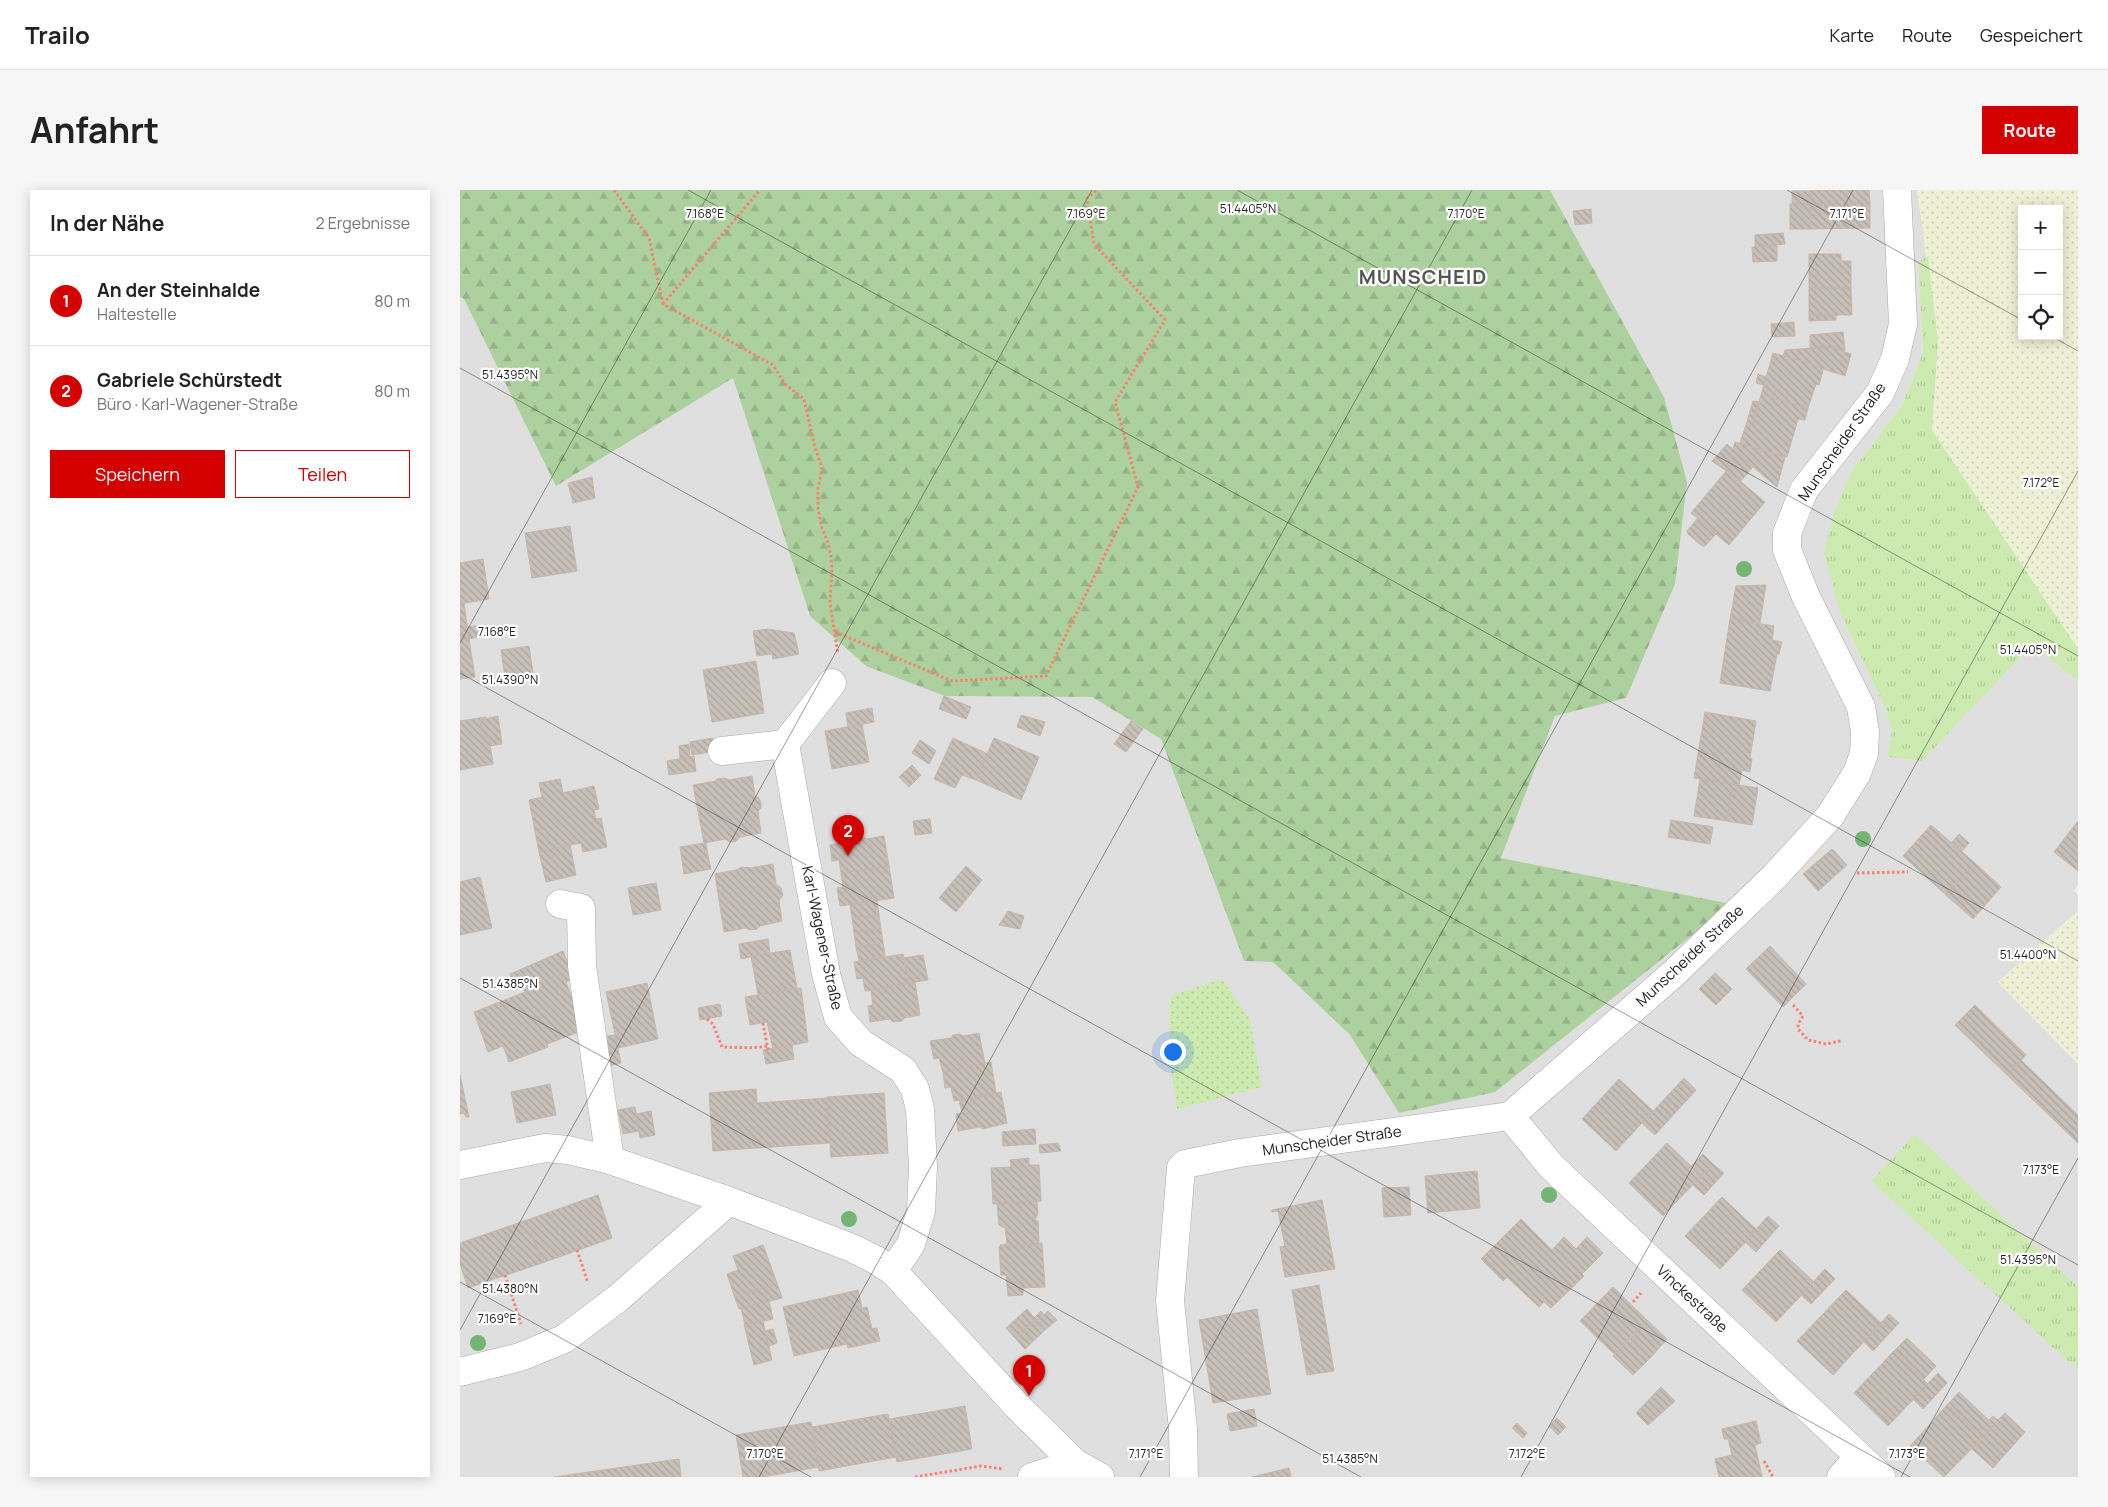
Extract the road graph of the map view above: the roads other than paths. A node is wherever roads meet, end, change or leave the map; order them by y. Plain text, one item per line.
1 (1897, 190) edge
2 (832, 683) road end
3 (785, 744) junction
4 (722, 751) dead end
5 (560, 904) dead end
6 (1510, 1116) junction
7 (610, 1160) junction
8 (460, 1165) edge
9 (729, 1201) junction
10 (893, 1271) junction
11 (460, 1372) edge
12 (1859, 1457) junction
13 (1075, 1463) junction
14 (1038, 1475) edge
15 (1100, 1477) edge
16 (1184, 1477) edge
17 (1841, 1477) edge
18 (1881, 1477) edge

1 - 6 street, Munscheider Straße
2 - 3 street
3 - 4 street
3 - 10 street, Karl-Wagener-Straße
5 - 7 street
6 - 12 street, Vinckestraße
6 - 16 street, Munscheider Straße
7 - 8 street
7 - 9 street
9 - 10 street
9 - 11 street
10 - 13 street
12 - 17 street
12 - 18 street, Vinckestraße
13 - 14 street
13 - 15 street

